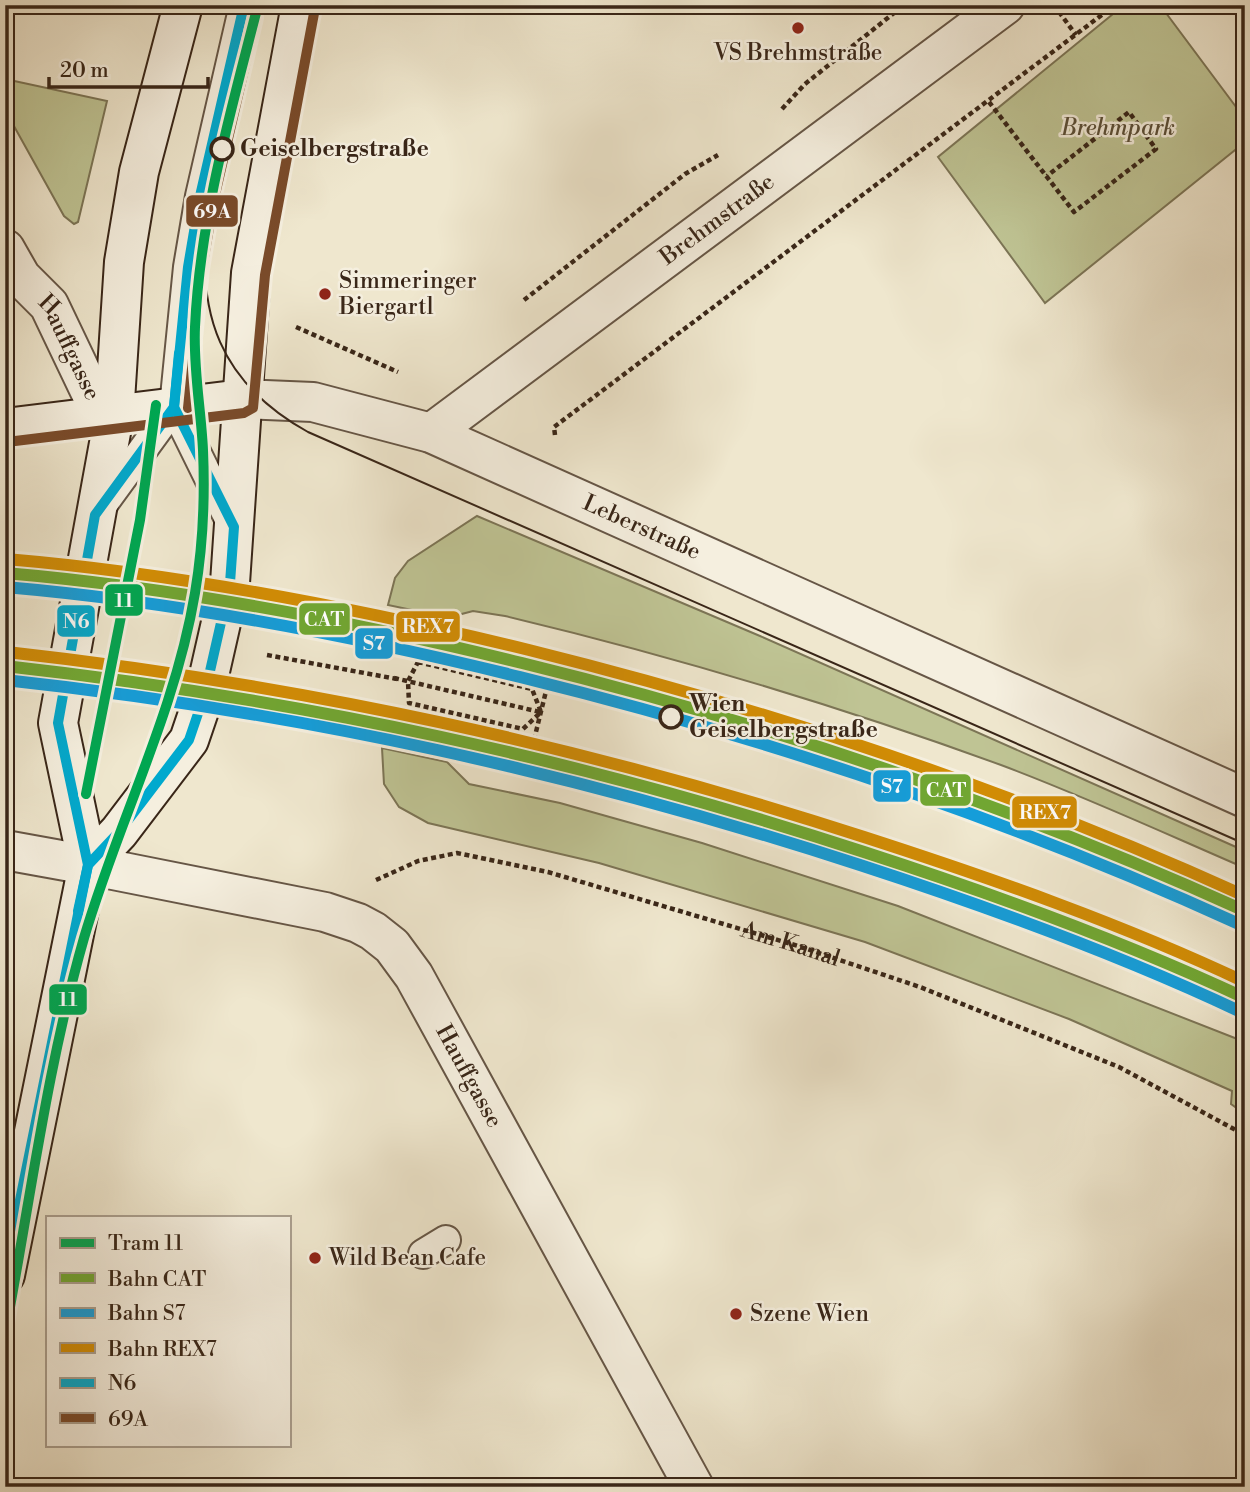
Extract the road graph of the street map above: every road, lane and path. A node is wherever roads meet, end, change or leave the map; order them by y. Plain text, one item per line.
1 (183, 5) edge
2 (244, 5) edge
3 (300, 5) edge
4 (904, 5) edge
5 (1005, 5) edge
6 (1054, 5) edge
7 (1115, 5) edge
8 (1076, 35) junction
9 (989, 103) junction
10 (772, 116) dead end
11 (728, 148) dead end
12 (1046, 176) junction
13 (5, 249) edge
14 (515, 307) dead end
15 (296, 327) dead end
16 (408, 376) dead end
17 (242, 399) junction
18 (174, 407) junction
19 (108, 416) junction
20 (5, 428) edge
21 (431, 433) junction
22 (556, 444) dead end
23 (95, 515) junction
24 (234, 527) junction
25 (267, 655) dead end
26 (394, 678) dead end
27 (408, 681) junction
28 (548, 682) dead end
29 (541, 712) junction
30 (534, 740) dead end
31 (1245, 798) edge
32 (5, 850) edge
33 (88, 865) junction
34 (325, 912) junction
35 (1245, 1135) edge
36 (5, 1275) edge
37 (694, 1487) edge

1 - 19 street
2 - 18 lane
3 - 17 street
4 - 10 path
5 - 21 street, Brehmstraße
6 - 8 path
7 - 8 path
8 - 9 path
9 - 12 path
9 - 22 path
11 - 14 path
12 - 12 path
13 - 19 street, Hauffgasse
15 - 16 path
17 - 18 street, Leberstraße
17 - 21 street, Leberstraße
17 - 24 street
18 - 19 street, Leberstraße
18 - 23 lane
18 - 24 lane
19 - 20 street, Leberstraße
19 - 23 street
21 - 31 street, Leberstraße
23 - 33 street
24 - 33 street
25 - 27 path
26 - 29 path
27 - 29 path
27 - 29 path
28 - 29 path
29 - 30 path
32 - 33 street
33 - 34 street, Hauffgasse
33 - 36 street
34 - 35 path, Am Kanal
34 - 37 street, Hauffgasse

